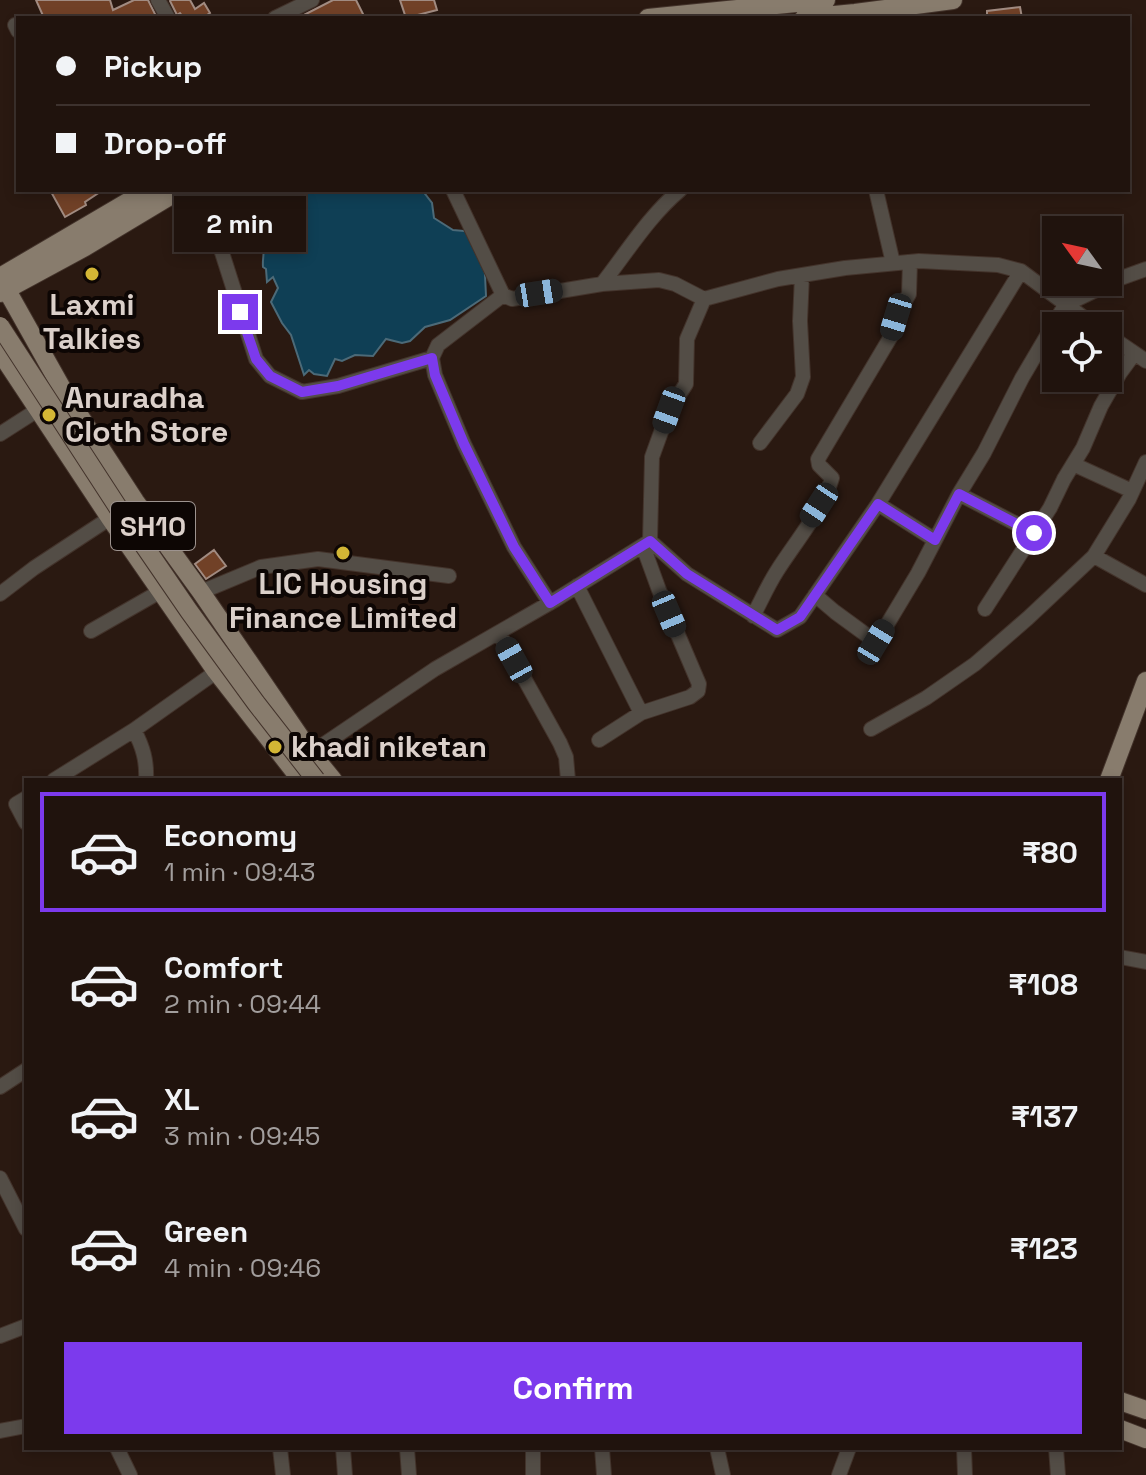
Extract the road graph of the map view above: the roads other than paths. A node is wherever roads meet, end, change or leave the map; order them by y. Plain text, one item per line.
1 (312, 0) edge
2 (826, 0) edge
3 (953, 0) edge
4 (754, 8) edge
5 (279, 16) edge
6 (669, 16) edge
7 (855, 16) edge
8 (145, 192) edge
9 (177, 192) edge
10 (203, 192) edge
11 (454, 192) edge
12 (678, 192) edge
13 (876, 192) edge
14 (910, 262) junction
15 (893, 263) junction
16 (1146, 269) edge
17 (1021, 271) junction
18 (802, 275) junction
19 (2, 284) edge
20 (602, 284) junction
21 (503, 295) junction
22 (704, 299) junction
23 (1065, 305) junction
24 (1075, 312) edge
25 (0, 326) edge
26 (1122, 345) edge
27 (0, 352) edge
28 (1140, 357) edge
29 (432, 358) junction
30 (39, 409) junction
31 (0, 434) edge
32 (760, 443) dead end
33 (1146, 462) edge
34 (1073, 464) junction
35 (1132, 491) junction
36 (959, 494) junction
37 (878, 504) junction
38 (110, 518) junction
39 (1034, 533) junction
40 (935, 540) junction
41 (646, 543) junction
42 (1094, 556) junction
43 (449, 576) dead end
44 (1146, 585) edge
45 (577, 586) junction
46 (161, 591) junction
47 (201, 592) junction
48 (0, 594) edge
49 (815, 595) junction
50 (550, 603) junction
51 (985, 609) dead end
52 (753, 616) junction
53 (91, 631) dead end
54 (499, 633) junction
55 (243, 654) junction
56 (216, 671) junction
57 (1146, 681) edge
58 (641, 713) junction
59 (871, 729) dead end
60 (134, 730) junction
61 (599, 740) dead end
62 (311, 753) junction
63 (1112, 771) edge
64 (296, 774) edge
65 (57, 778) edge
66 (146, 778) edge
67 (314, 778) edge
68 (331, 778) edge
69 (568, 778) edge
70 (24, 799) edge
71 (24, 819) edge
72 (1122, 957) edge
73 (1146, 962) edge
74 (24, 1071) edge
75 (0, 1087) edge
76 (0, 1178) edge
77 (24, 1225) edge
78 (24, 1327) edge
79 (0, 1336) edge
80 (1122, 1402) edge
81 (1146, 1410) edge
82 (1122, 1422) edge
83 (24, 1426) edge
84 (1122, 1430) edge
85 (0, 1431) edge
86 (1146, 1431) edge
87 (1146, 1439) edge
88 (118, 1450) edge
89 (280, 1450) edge
90 (343, 1450) edge
91 (407, 1450) edge
92 (533, 1450) edge
93 (602, 1450) edge
94 (717, 1450) edge
95 (848, 1450) edge
96 (964, 1450) edge
97 (1056, 1450) edge
98 (130, 1475) edge
99 (283, 1475) edge
100 (345, 1475) edge
101 (409, 1475) edge
102 (533, 1475) edge
103 (604, 1475) edge
104 (723, 1475) edge
105 (839, 1475) edge
106 (965, 1475) edge
107 (1058, 1475) edge

1 - 5 street
2 - 4 main road
3 - 7 main road
4 - 6 main road
8 - 19 main road
9 - 19 main road
10 - 29 street
11 - 21 street
12 - 20 street
13 - 15 street
14 - 15 street
14 - 17 street
14 - 52 street
15 - 18 street
16 - 23 street
17 - 23 street
17 - 37 street
18 - 22 street
18 - 32 street
19 - 47 main road, SH10
20 - 21 street
20 - 22 street
21 - 29 street
22 - 41 street
23 - 24 street
23 - 36 street
25 - 67 main road, bridge
26 - 28 street
27 - 30 main road
28 - 34 street
29 - 50 street
30 - 31 street
30 - 38 main road
33 - 35 street
34 - 35 street
34 - 39 street
35 - 42 street
36 - 39 street
36 - 40 street
37 - 40 street
37 - 49 street
38 - 46 main road
38 - 48 street
39 - 51 street
40 - 49 street
41 - 45 street
41 - 52 street
41 - 58 street
42 - 44 street
42 - 59 street
43 - 47 street
45 - 50 street
45 - 58 street
46 - 53 street
46 - 56 main road
47 - 55 main road, SH10
49 - 52 street
50 - 54 street
54 - 62 street
54 - 69 street
55 - 56 street
55 - 62 main road, SH10
56 - 60 street
56 - 64 main road
57 - 63 main road
58 - 61 street
60 - 65 street
60 - 66 street
62 - 64 street
62 - 68 main road, SH10
70 - 71 street
72 - 73 street
74 - 75 street
76 - 77 street
78 - 79 street
80 - 81 main road
82 - 86 main road
83 - 85 street
84 - 87 main road
88 - 98 street
89 - 99 street
90 - 100 street
91 - 101 street
92 - 102 street
93 - 103 street
94 - 104 street
95 - 105 street
96 - 106 street
97 - 107 street

